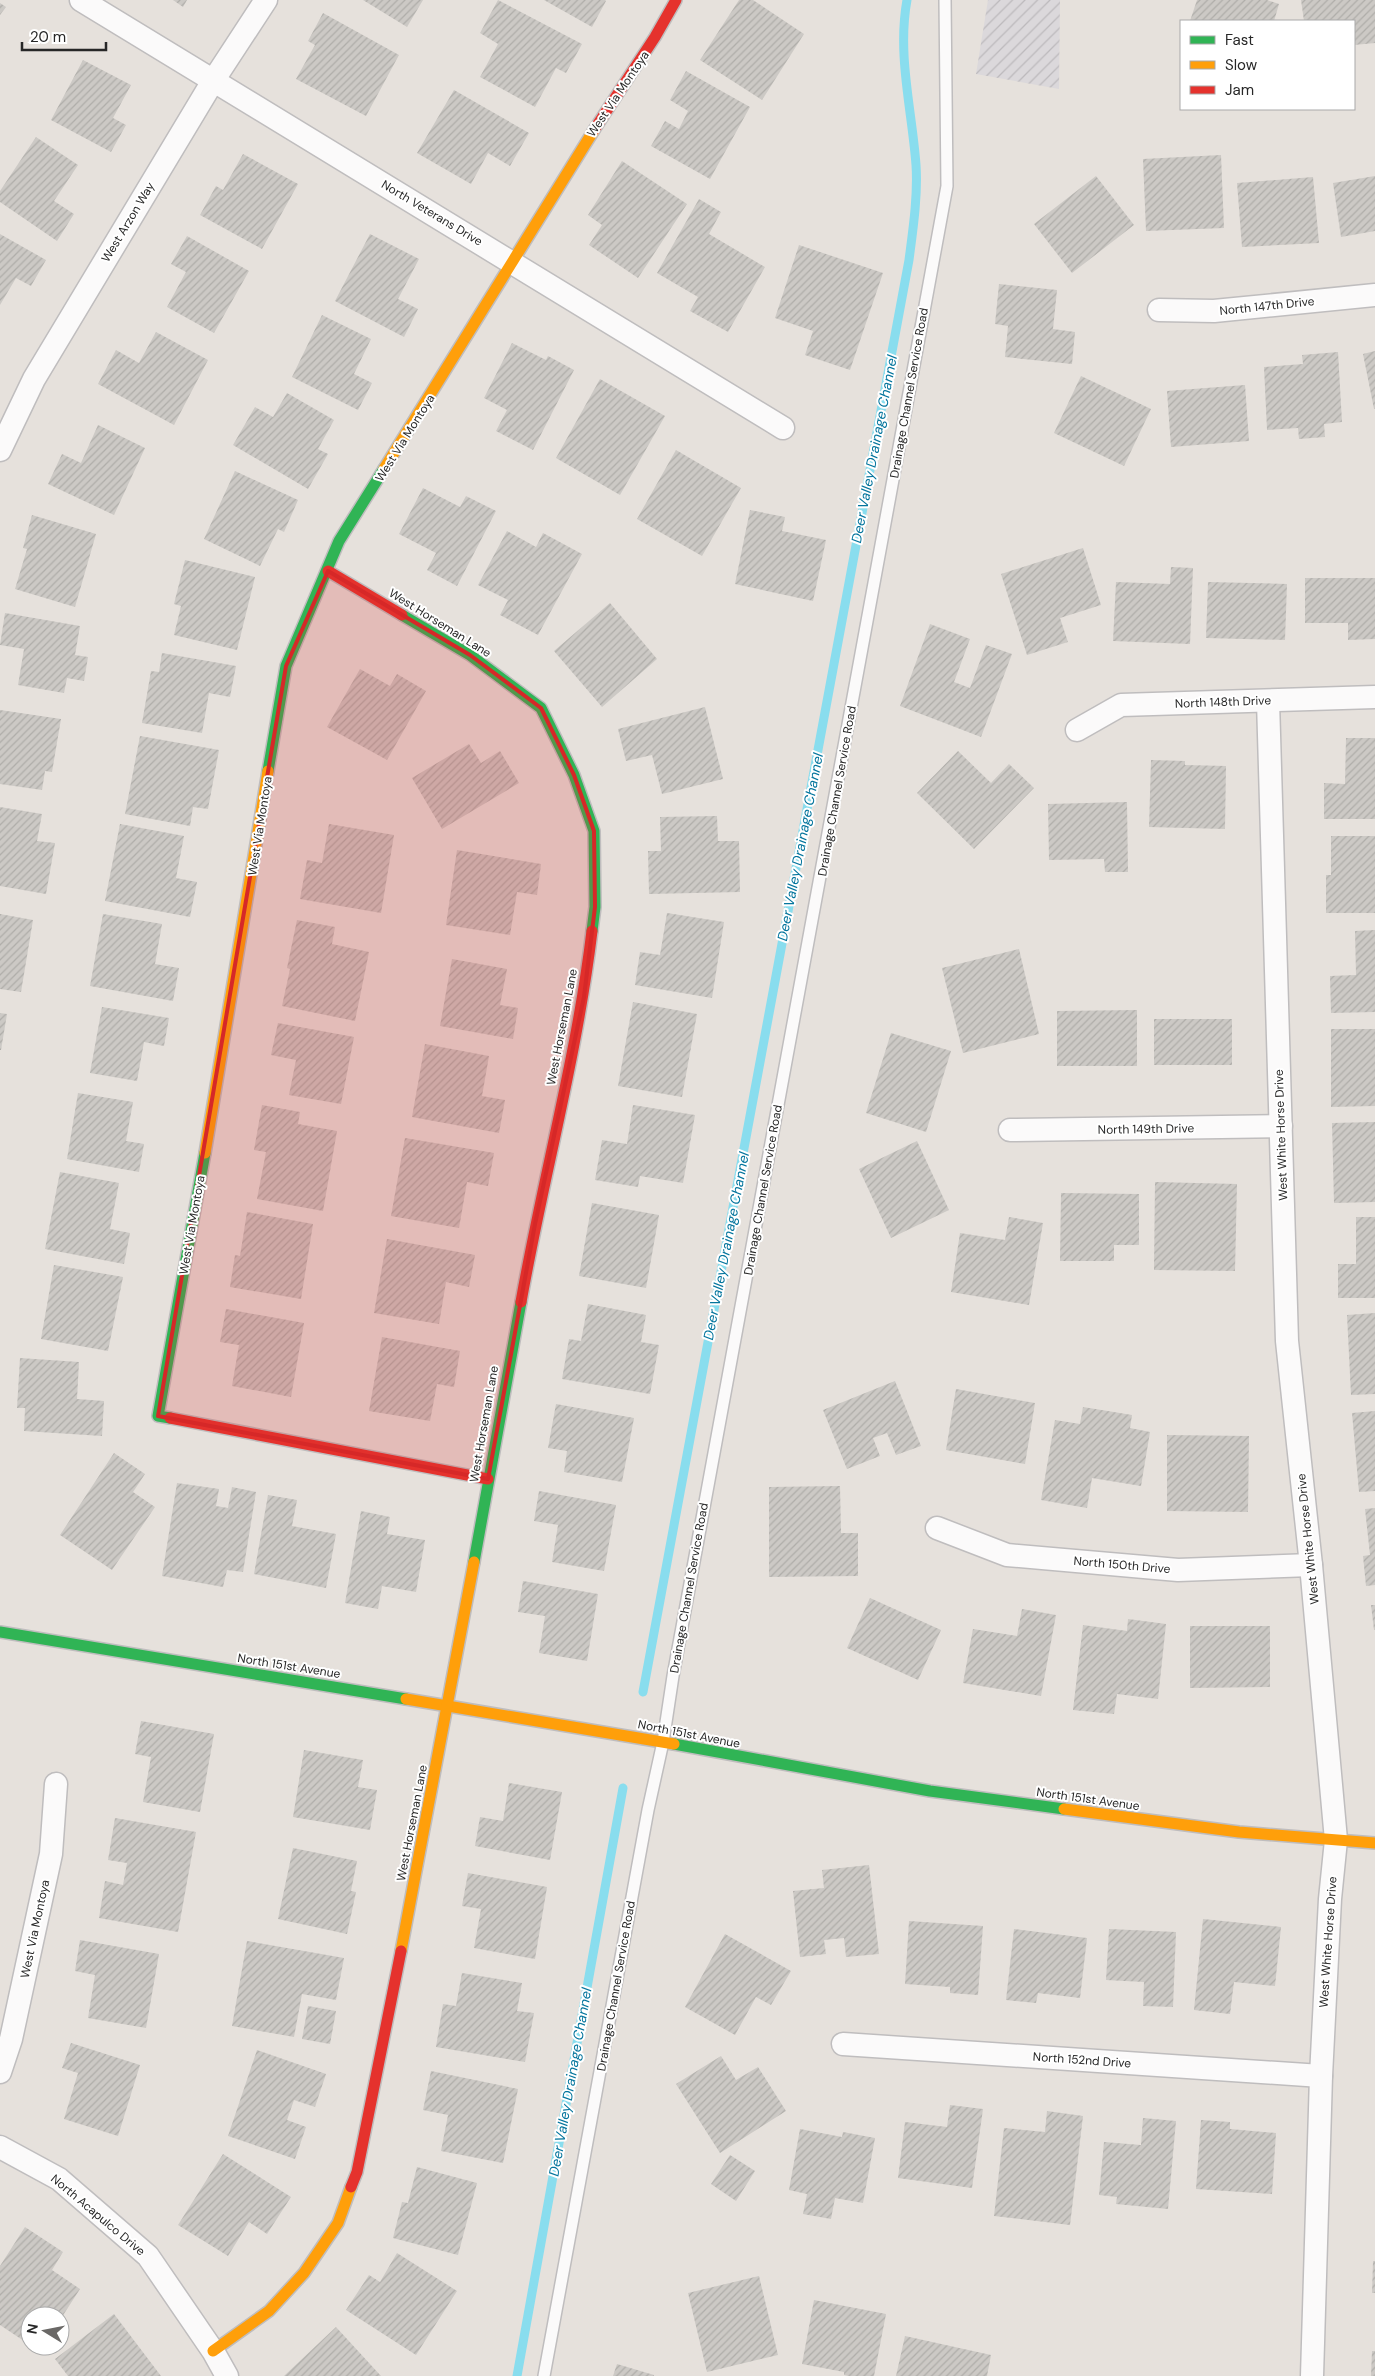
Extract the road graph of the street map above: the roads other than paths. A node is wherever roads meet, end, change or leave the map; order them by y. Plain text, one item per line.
1 (81, 0) edge
2 (266, 0) edge
3 (676, 0) edge
4 (945, 0) edge
5 (213, 81) junction
6 (514, 262) junction
7 (1375, 295) edge
8 (1159, 310) dead end
9 (783, 428) dead end
10 (0, 450) edge
11 (328, 571) junction
12 (1375, 697) edge
13 (1268, 701) junction
14 (1077, 730) dead end
15 (1281, 1126) junction
16 (1010, 1130) dead end
17 (488, 1479) junction
18 (937, 1528) dead end
19 (1311, 1565) junction
20 (0, 1632) edge
21 (448, 1706) junction
22 (663, 1742) junction
23 (56, 1784) dead end
24 (1336, 1840) junction
25 (1375, 1843) edge
26 (843, 2044) dead end
27 (0, 2072) edge
28 (1321, 2076) junction
29 (0, 2147) edge
30 (213, 2351) junction
31 (227, 2376) edge
32 (544, 2376) edge
33 (1312, 2376) edge

1 - 5 street, North Veterans Drive
2 - 5 street, West Arzon Way
3 - 6 street, West Via Montoya
4 - 22 lane, Drainage Channel Service Road
5 - 6 street, North Veterans Drive
5 - 10 street, West Arzon Way
6 - 9 street, North Veterans Drive
6 - 11 street, West Via Montoya
7 - 8 street, North 147th Drive
11 - 17 street, West Horseman Lane
11 - 17 street, West Via Montoya
12 - 13 street, North 148th Drive
13 - 14 street, North 148th Drive
13 - 15 street, West White Horse Drive
15 - 16 street, North 149th Drive
15 - 19 street, West White Horse Drive
17 - 21 street, West Horseman Lane
18 - 19 street, North 150th Drive
19 - 24 street, West White Horse Drive
20 - 21 street, North 151st Avenue
21 - 22 street, North 151st Avenue
21 - 30 street, West Horseman Lane
22 - 24 street, North 151st Avenue
22 - 32 lane, Drainage Channel Service Road
23 - 27 street, West Via Montoya
24 - 25 street, North 151st Avenue
24 - 28 street, West White Horse Drive
26 - 28 street, North 152nd Drive
28 - 33 street, West White Horse Drive
29 - 30 street, North Acapulco Drive
30 - 31 street, North Acapulco Drive

